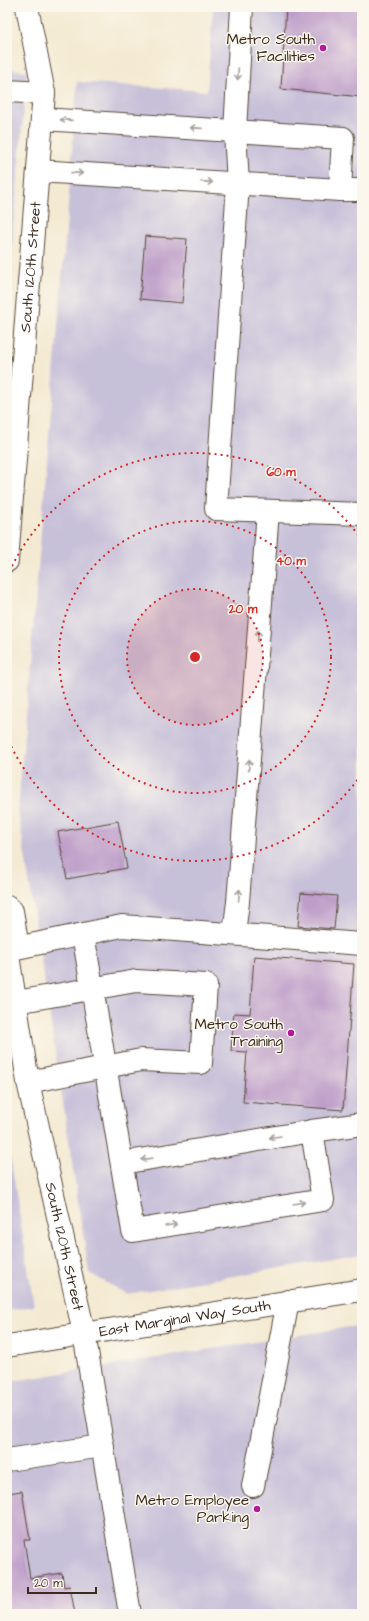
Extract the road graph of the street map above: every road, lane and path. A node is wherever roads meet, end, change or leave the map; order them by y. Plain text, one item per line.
1 (27, 7) edge
2 (242, 7) edge
3 (7, 91) edge
4 (44, 93) junction
5 (42, 119) junction
6 (235, 131) junction
7 (38, 171) junction
8 (238, 184) junction
9 (340, 190) junction
10 (362, 190) edge
11 (268, 510) junction
12 (362, 514) edge
13 (7, 561) edge
14 (7, 906) edge
15 (83, 934) junction
16 (234, 934) junction
17 (362, 944) edge
18 (7, 950) edge
19 (93, 988) junction
20 (16, 1002) junction
21 (106, 1067) junction
22 (28, 1082) junction
23 (362, 1124) edge
24 (312, 1131) junction
25 (122, 1163) junction
26 (362, 1290) edge
27 (288, 1301) junction
28 (84, 1333) junction
29 (7, 1346) edge
30 (103, 1446) junction
31 (7, 1460) edge
32 (253, 1486) dead end
33 (130, 1614) edge

1 - 4 street, South 120th Street
2 -> 6 street
3 - 4 street
4 - 5 street, South 120th Street
6 -> 5 street
5 - 7 street, South 120th Street
6 - 8 street
6 - 9 street
7 -> 8 street
7 - 13 street, South 120th Street
8 - 9 street
8 - 11 street
9 - 10 street
11 - 12 street
16 -> 11 street
14 - 18 street
15 - 16 street
15 - 18 street
15 - 19 street
16 - 17 street
18 - 20 street, South 120th Street
19 - 20 street
19 - 21 street
19 - 21 street
20 - 22 street, South 120th Street
21 - 22 street
21 - 25 street
22 - 28 street, South 120th Street
23 - 24 street
24 -> 25 street
25 -> 24 street
26 - 27 street, East Marginal Way South
27 - 28 street, East Marginal Way South
27 - 32 street
28 - 29 street, East Marginal Way South
28 - 30 street, South 120th Street
30 - 31 street
30 - 33 street, South 120th Street

